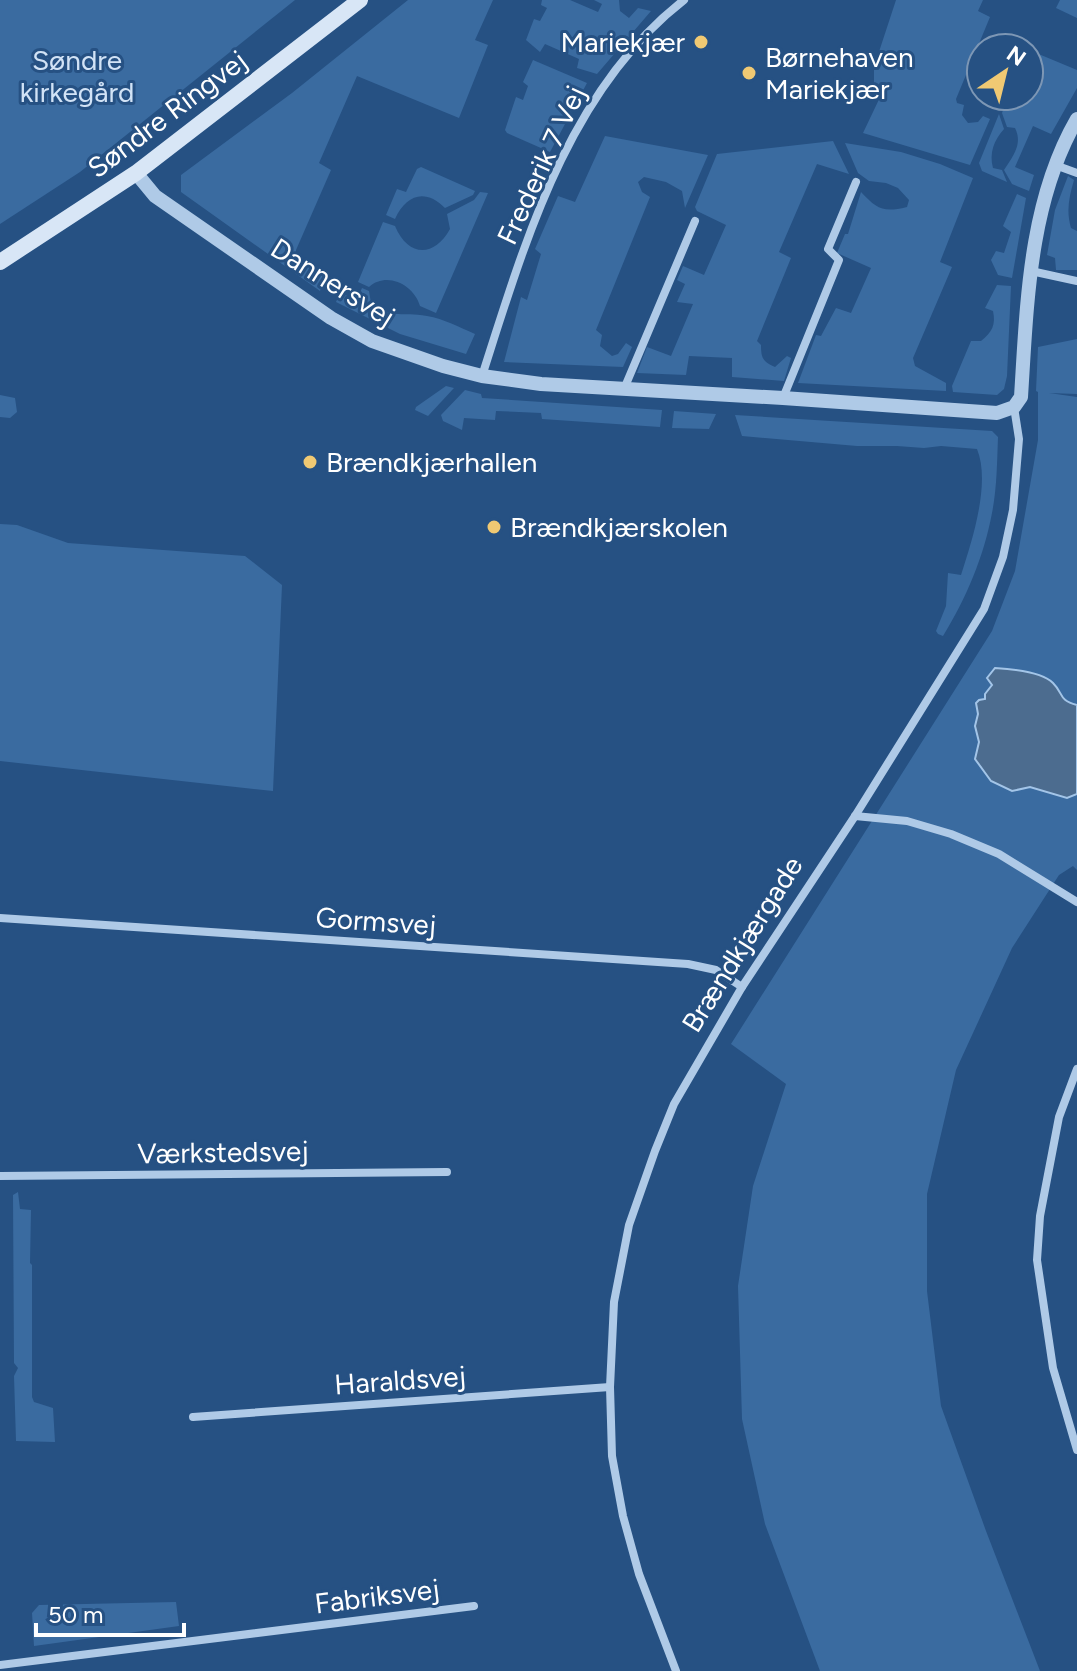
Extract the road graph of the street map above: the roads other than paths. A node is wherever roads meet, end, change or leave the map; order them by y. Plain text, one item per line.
1 (360, 0) edge
2 (684, 0) edge
3 (1077, 119) edge
4 (1055, 165) junction
5 (136, 173) junction
6 (1077, 173) edge
7 (856, 182) dead end
8 (695, 221) dead end
9 (0, 262) edge
10 (1031, 271) junction
11 (1077, 281) edge
12 (482, 376) junction
13 (624, 389) junction
14 (783, 398) junction
15 (1014, 407) junction
16 (855, 816) junction
17 (1077, 902) edge
18 (0, 918) edge
19 (742, 987) junction
20 (1077, 1069) edge
21 (447, 1172) dead end
22 (0, 1176) edge
23 (610, 1387) junction
24 (193, 1417) dead end
25 (1077, 1450) edge
26 (474, 1606) dead end
27 (0, 1665) edge
28 (676, 1671) edge

1 - 5 main road, Søndre Ringvej
2 - 12 street, Frederik 7 Vej
3 - 4 street, Brændkjærgade
4 - 6 street
4 - 10 street, Brændkjærgade
5 - 9 main road, Søndre Ringvej
5 - 12 street, Dannersvej
7 - 14 street
8 - 13 street
10 - 11 street
10 - 15 street, Brændkjærgade
12 - 13 street, Dannersvej
13 - 14 street, Dannersvej
14 - 15 street, Dannersvej
15 - 16 street, Brændkjærgade
16 - 17 street
16 - 19 street, Brændkjærgade
18 - 19 street, Gormsvej
19 - 23 street, Brændkjærgade
20 - 25 street
21 - 22 street, Værkstedsvej
23 - 24 street, Haraldsvej
23 - 28 street, Brændkjærgade
26 - 27 street, Fabriksvej

